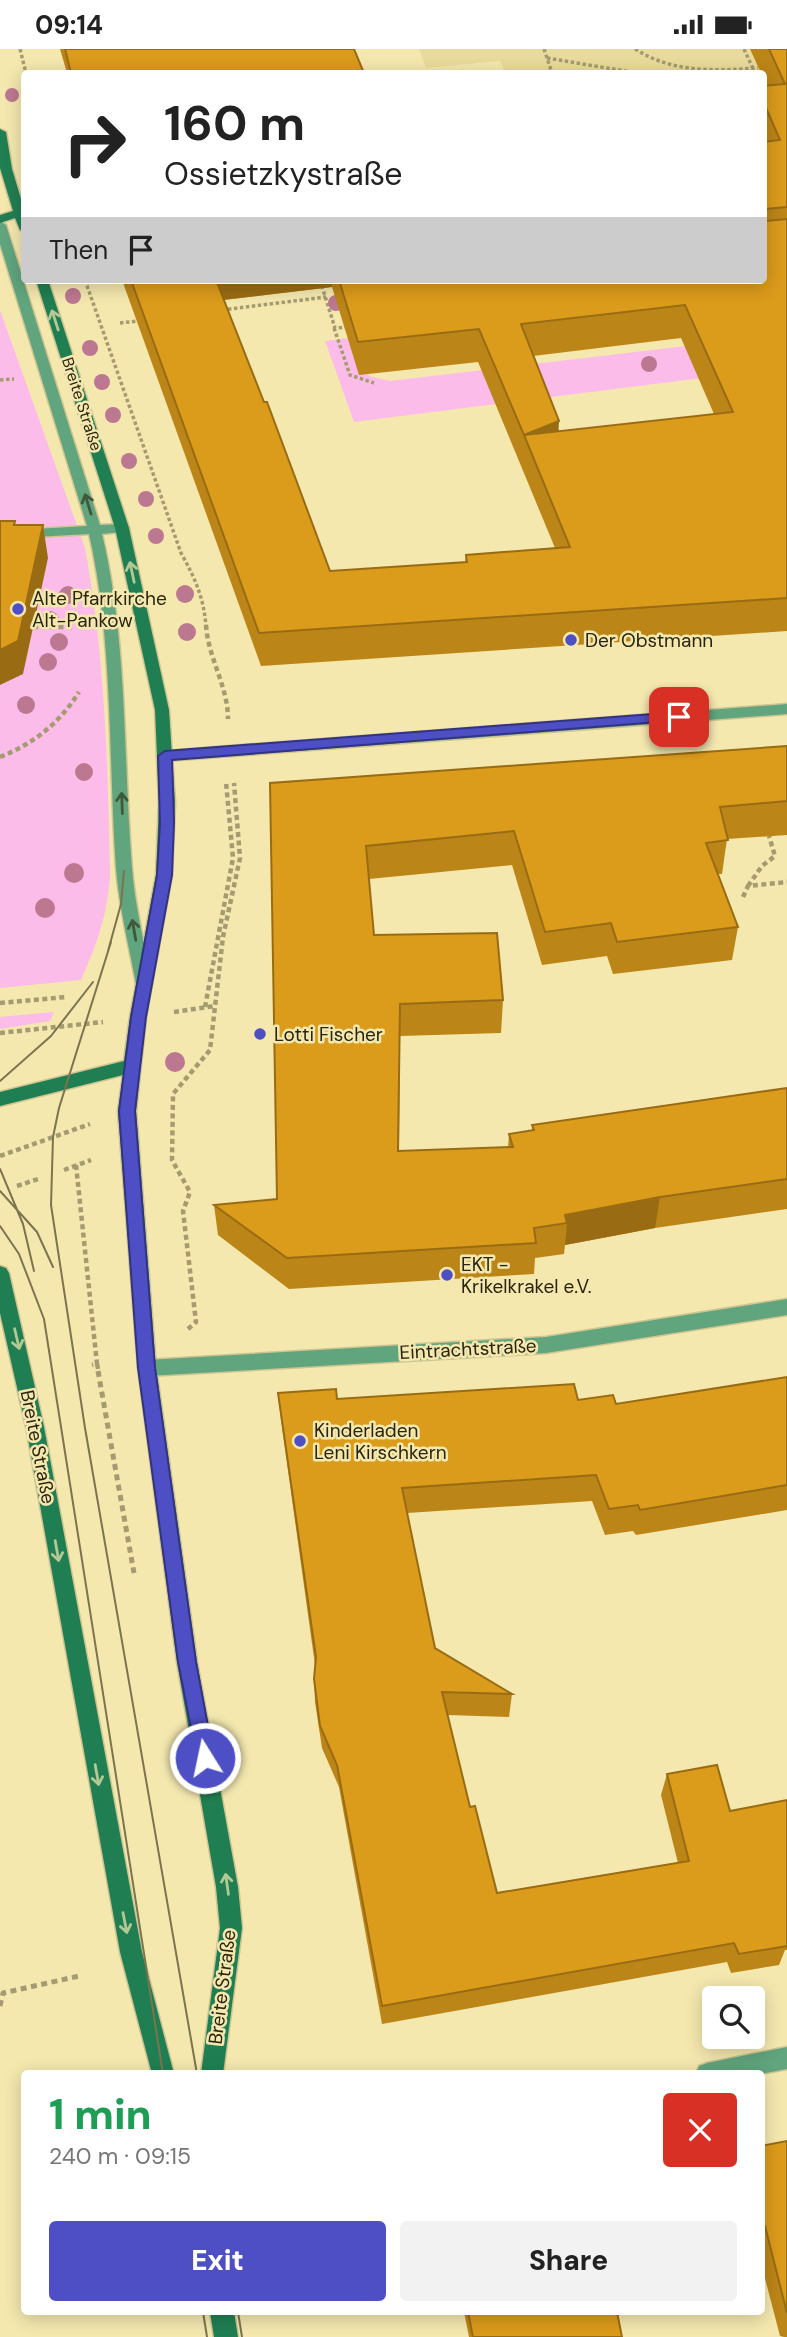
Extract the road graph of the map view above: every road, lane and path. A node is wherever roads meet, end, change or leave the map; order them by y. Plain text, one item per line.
1 (20, 49) edge
2 (544, 49) edge
3 (635, 49) edge
4 (744, 49) edge
5 (547, 58) junction
6 (758, 68) dead end
7 (753, 69) junction
8 (25, 70) edge
9 (551, 70) edge
10 (619, 70) edge
11 (706, 70) edge
12 (734, 70) edge
13 (0, 132) edge
14 (20, 213) junction
15 (21, 216) edge
16 (0, 219) edge
17 (0, 225) edge
18 (43, 284) edge
19 (86, 284) edge
20 (321, 284) edge
21 (326, 297) junction
22 (219, 301) edge
23 (222, 310) junction
24 (226, 320) edge
25 (138, 321) edge
26 (120, 323) dead end
27 (363, 325) edge
28 (335, 328) junction
29 (374, 383) dead end
30 (122, 528) junction
31 (96, 530) junction
32 (0, 535) edge
33 (33, 627) dead end
34 (81, 628) dead end
35 (81, 689) dead end
36 (787, 709) edge
37 (228, 727) dead end
38 (165, 756) junction
39 (0, 757) edge
40 (233, 772) dead end
41 (225, 777) dead end
42 (769, 836) edge
43 (787, 882) edge
44 (748, 886) junction
45 (743, 897) dead end
46 (145, 989) junction
47 (66, 997) dead end
48 (0, 1003) edge
49 (205, 1007) dead end
50 (131, 1066) junction
51 (173, 1094) junction
52 (0, 1099) edge
53 (127, 1111) junction
54 (0, 1156) edge
55 (91, 1160) dead end
56 (76, 1165) junction
57 (64, 1170) dead end
58 (38, 1179) dead end
59 (16, 1186) dead end
60 (0, 1273) edge
61 (787, 1307) edge
62 (92, 1365) dead end
63 (147, 1368) junction
64 (79, 1976) dead end
65 (0, 2006) edge
66 (787, 2058) edge
67 (162, 2070) edge
68 (213, 2070) edge
69 (727, 2070) edge
70 (222, 2315) edge
71 (226, 2337) edge

1 - 8 path
2 - 5 path
3 - 11 path
4 - 7 path
5 - 9 path
5 - 10 path
6 - 7 path
7 - 12 path
13 - 14 main road
14 - 15 main road
14 - 16 main road
31 -> 17 street
30 -> 18 main road, Breite Straße
19 - 37 path
20 - 21 path
21 - 23 path
21 - 28 path
22 - 23 path
23 - 24 path
25 - 26 path
27 - 28 path
28 - 29 path
30 - 31 street
38 -> 30 main road, Breite Straße
31 - 32 street
46 -> 31 street
33 - 34 path
35 - 39 path
36 - 38 street
38 - 46 main road, Breite Straße
40 - 51 path
41 - 49 path
42 - 44 path
43 - 44 path
44 - 45 path
46 - 50 main road, Breite Straße
47 - 48 path
50 - 52 main road
50 - 53 main road, Breite Straße
51 - 53 path
51 - 63 path
53 - 54 path
53 - 63 main road, Breite Straße
55 - 56 path
56 - 57 path
56 - 62 path
58 - 59 path
60 -> 67 main road, Breite Straße
61 - 63 street, Eintrachtstraße
68 -> 63 main road, Breite Straße
64 - 65 path
66 - 69 street
70 - 71 main road

